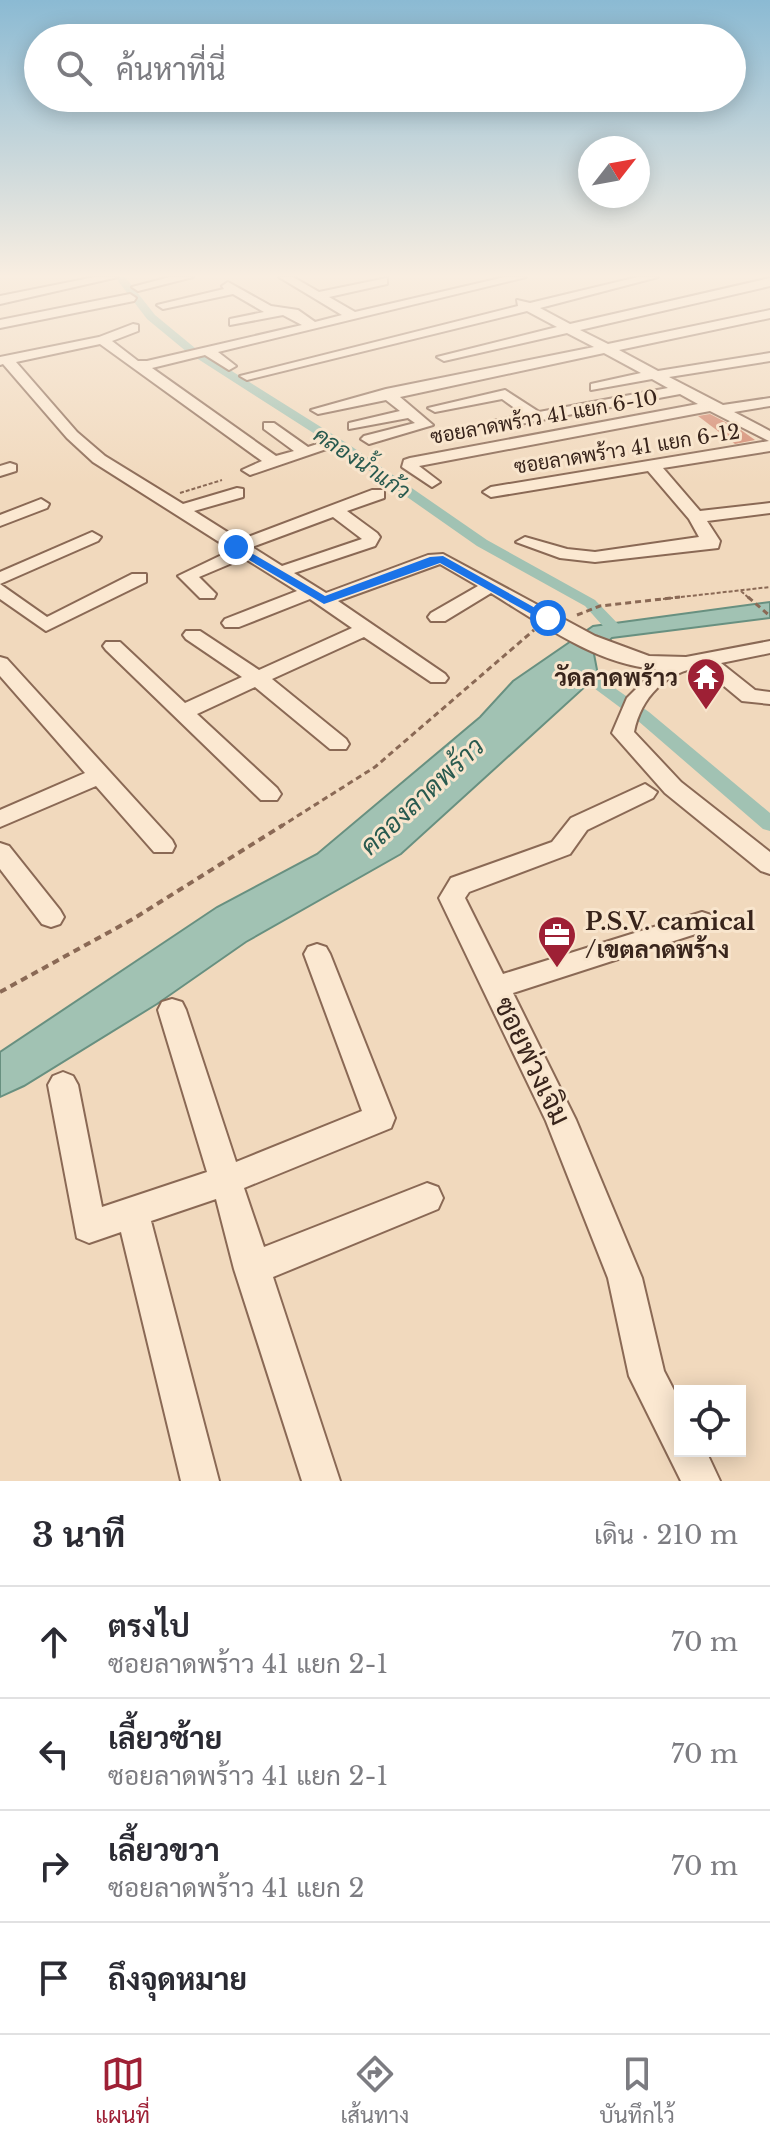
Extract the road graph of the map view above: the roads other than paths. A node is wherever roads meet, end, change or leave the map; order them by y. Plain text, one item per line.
1 (72, 346) edge
2 (111, 346) edge
3 (219, 346) edge
4 (367, 346) edge
5 (493, 346) edge
6 (600, 346) edge
7 (625, 346) edge
8 (607, 350) junction
9 (198, 351) junction
10 (444, 357) dead end
11 (770, 357) edge
12 (4, 360) edge
13 (140, 366) junction
14 (229, 366) dead end
15 (656, 375) junction
16 (247, 376) dead end
17 (513, 382) dead end
18 (596, 387) dead end
19 (684, 389) junction
20 (386, 393) junction
21 (770, 402) edge
22 (719, 407) junction
23 (435, 408) dead end
24 (318, 410) dead end
25 (411, 413) junction
26 (555, 413) junction
27 (536, 417) junction
28 (498, 424) dead end
29 (269, 426) dead end
30 (354, 426) dead end
31 (770, 437) edge
32 (369, 439) dead end
33 (330, 445) dead end
34 (770, 446) edge
35 (305, 452) junction
36 (274, 462) junction
37 (652, 466) junction
38 (250, 470) dead end
39 (432, 482) dead end
40 (491, 492) dead end
41 (237, 493) dead end
42 (378, 494) dead end
43 (41, 504) dead end
44 (770, 508) edge
45 (335, 510) junction
46 (178, 511) junction
47 (696, 517) junction
48 (0, 521) edge
49 (92, 537) dead end
50 (525, 542) dead end
51 (240, 550) junction
52 (278, 573) junction
53 (139, 578) dead end
54 (0, 579) edge
55 (490, 586) junction
56 (0, 590) edge
57 (207, 594) dead end
58 (317, 596) junction
59 (438, 617) dead end
60 (232, 623) dead end
61 (365, 629) junction
62 (193, 635) dead end
63 (113, 646) dead end
64 (770, 647) edge
65 (703, 658) junction
66 (0, 663) edge
67 (674, 664) junction
68 (257, 678) junction
69 (438, 678) dead end
70 (770, 698) edge
71 (183, 712) junction
72 (338, 744) dead end
73 (100, 775) junction
74 (645, 792) dead end
75 (269, 794) dead end
76 (0, 819) edge
77 (163, 846) dead end
78 (0, 852) edge
79 (770, 865) edge
80 (51, 917) dead end
81 (702, 922) dead end
82 (317, 954) dead end
83 (497, 987) junction
84 (172, 1010) dead end
85 (63, 1085) dead end
86 (224, 1181) junction
87 (427, 1198) dead end
88 (133, 1213) junction
89 (251, 1269) junction
90 (674, 1428) edge
91 (689, 1457) edge
92 (200, 1481) edge
93 (321, 1481) edge
94 (701, 1481) edge

1 - 12 street
2 - 13 street
3 - 9 street
4 - 16 street
5 - 10 street
6 - 8 street
7 - 8 street
8 - 15 street
8 - 20 street
9 - 13 street
9 - 14 street
11 - 15 street
12 - 46 street
13 - 36 street
15 - 18 street
15 - 19 street
17 - 26 street
19 - 22 street
19 - 26 street
20 - 24 street
20 - 25 street
21 - 22 street
22 - 31 street
22 - 39 street, ซอยลาดพร้าว 41 แยก 6-10
23 - 27 street
25 - 30 street
25 - 32 street
26 - 27 street
27 - 28 street
29 - 35 street
33 - 35 street
34 - 37 street, ซอยลาดพร้าว 41 แยก 6-12
35 - 36 street
36 - 38 street
37 - 40 street, ซอยลาดพร้าว 41 แยก 6-12
37 - 47 street
41 - 46 street
42 - 45 street
43 - 48 street
44 - 47 street
45 - 51 street
45 - 52 street
46 - 51 street
47 - 50 street
49 - 54 street
51 - 52 street
51 - 57 street
52 - 58 street
53 - 56 street
55 - 58 street
55 - 59 street
55 - 67 street
58 - 60 street
58 - 61 street
61 - 68 street
61 - 69 street
62 - 68 street
63 - 71 street
64 - 65 street
65 - 67 street
65 - 70 street
66 - 73 street
67 - 79 street
68 - 71 street
68 - 72 street
71 - 75 street
73 - 76 street
73 - 77 street
74 - 83 street, ซอยพ่วงเจิม
78 - 80 street
81 - 83 street
82 - 86 street
83 - 90 street, ซอยพ่วงเจิม
84 - 86 street
85 - 88 street
86 - 88 street
86 - 89 street
87 - 89 street
88 - 92 street
89 - 93 street
91 - 94 street

